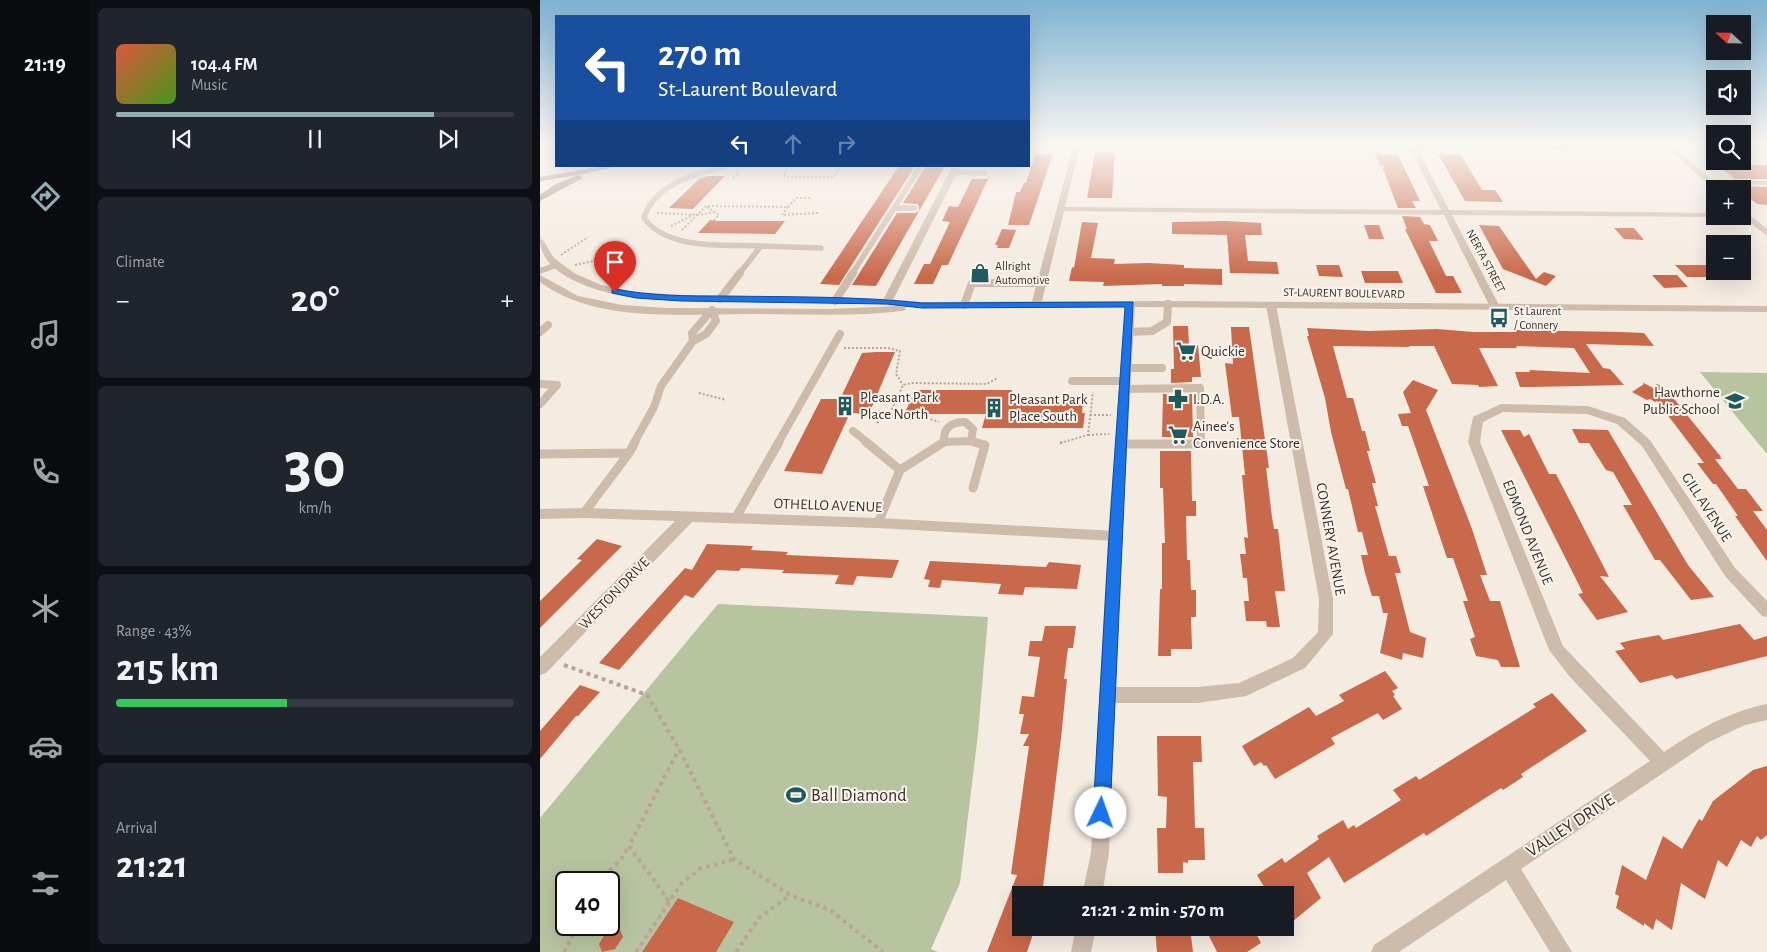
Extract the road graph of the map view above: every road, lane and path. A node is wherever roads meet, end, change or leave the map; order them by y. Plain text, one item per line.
1 (554, 188) edge
2 (668, 188) edge
3 (907, 188) edge
4 (945, 188) edge
5 (1065, 188) edge
6 (1434, 188) edge
7 (811, 198) dead end
8 (540, 199) edge
9 (706, 206) junction
10 (788, 207) junction
11 (894, 208) junction
12 (915, 208) dead end
13 (1059, 209) junction
14 (715, 212) junction
15 (657, 213) dead end
16 (818, 213) dead end
17 (1446, 213) junction
18 (697, 214) junction
19 (1706, 214) edge
20 (714, 220) dead end
21 (1751, 220) edge
22 (659, 231) junction
23 (1767, 233) edge
24 (588, 237) dead end
25 (673, 239) junction
26 (540, 242) edge
27 (761, 246) junction
28 (821, 248) dead end
29 (602, 259) dead end
30 (557, 261) junction
31 (569, 266) dead end
32 (626, 270) dead end
33 (540, 271) edge
34 (540, 278) edge
35 (1041, 283) junction
36 (611, 285) dead end
37 (540, 292) edge
38 (563, 294) junction
39 (720, 299) junction
40 (835, 301) junction
41 (887, 302) junction
42 (1130, 304) junction
43 (1168, 304) junction
44 (1271, 304) junction
45 (922, 305) junction
46 (964, 305) junction
47 (1036, 305) junction
48 (1495, 307) junction
49 (1767, 309) edge
50 (712, 310) junction
51 (548, 325) dead end
52 (540, 332) edge
53 (1128, 332) junction
54 (840, 334) dead end
55 (694, 340) junction
56 (832, 348) junction
57 (1162, 368) dead end
58 (998, 378) dead end
59 (1125, 379) junction
60 (1072, 381) dead end
61 (1094, 381) junction
62 (540, 384) edge
63 (903, 385) junction
64 (699, 393) dead end
65 (726, 400) dead end
66 (540, 404) edge
67 (887, 415) junction
68 (1090, 415) junction
69 (1122, 416) junction
70 (1621, 420) joint
71 (876, 423) dead end
72 (946, 428) junction
73 (853, 431) dead end
74 (1088, 435) junction
75 (1121, 439) junction
76 (971, 441) junction
77 (944, 442) junction
78 (1060, 443) dead end
79 (629, 453) junction
80 (540, 454) edge
81 (900, 470) junction
82 (973, 488) dead end
83 (584, 513) junction
84 (540, 514) edge
85 (688, 518) junction
86 (735, 519) junction
87 (878, 523) junction
88 (1115, 536) junction
89 (1767, 611) edge
90 (544, 664) edge
91 (1107, 695) junction
92 (1767, 712) edge
93 (678, 749) junction
94 (1663, 764) junction
95 (629, 846) junction
96 (734, 859) junction
97 (1508, 866) junction
98 (609, 871) edge
99 (1094, 886) edge
100 (790, 895) junction
101 (669, 902) junction
102 (572, 936) edge
103 (1084, 936) edge
104 (564, 952) edge
105 (636, 952) edge
106 (736, 952) edge
107 (883, 952) edge
108 (1081, 952) edge
109 (1381, 952) edge
110 (1562, 952) edge

1 - 8 main road
2 - 22 lane
3 - 11 lane
4 - 41 street
5 - 13 street
6 - 17 street, NERTA STREET
7 - 10 path
9 - 10 path
9 - 14 path
9 - 18 path
10 - 16 path
11 - 12 lane
11 - 40 lane
13 - 17 street
13 - 35 street
14 - 18 path
14 - 20 path
15 - 18 path
17 - 19 street
17 - 48 street, NERTA STREET
18 - 22 path
18 - 25 path
21 - 23 street
22 - 25 lane
24 - 30 path
25 - 27 lane
26 - 30 street, ST-LAURENT BOULEVARD
27 - 28 lane
27 - 39 lane
29 - 31 path
30 - 33 street
30 - 39 street, ST-LAURENT BOULEVARD
32 - 36 path
34 - 38 street, ST-LAURENT BOULEVARD
35 - 46 lane
35 - 47 street
37 - 38 street
38 - 50 street, ST-LAURENT BOULEVARD
39 - 40 street, ST-LAURENT BOULEVARD
39 - 50 street
40 - 41 street, ST-LAURENT BOULEVARD
41 - 45 street, ST-LAURENT BOULEVARD
42 - 43 street, ST-LAURENT BOULEVARD
42 - 47 street, ST-LAURENT BOULEVARD
42 - 53 street
43 - 44 street, ST-LAURENT BOULEVARD
43 - 53 lane
44 - 48 street, ST-LAURENT BOULEVARD
44 - 91 street, CONNERY AVENUE
45 - 46 street, ST-LAURENT BOULEVARD
45 - 50 street, ST-LAURENT BOULEVARD
46 - 47 street, ST-LAURENT BOULEVARD
48 - 49 street, ST-LAURENT BOULEVARD
50 - 55 lane
50 - 55 lane
51 - 52 lane
53 - 59 street
54 - 56 lane
55 - 79 lane
56 - 63 path
56 - 86 lane
57 - 59 lane
58 - 63 path
59 - 61 lane
59 - 69 street
59 - 75 lane
60 - 61 lane
61 - 68 path
62 - 66 lane
63 - 67 path
64 - 65 path
67 - 71 path
67 - 72 path
68 - 69 path
68 - 74 path
69 - 75 street
70 - 89 street, GILL AVENUE
70 - 94 street, EDMOND AVENUE
72 - 76 lane
72 - 77 lane
73 - 81 lane
74 - 75 path
74 - 78 path
75 - 88 street
76 - 77 lane
76 - 82 lane
77 - 81 lane
79 - 80 lane
79 - 83 lane
81 - 87 lane
83 - 84 street, OTHELLO AVENUE
83 - 85 street, OTHELLO AVENUE
85 - 86 street, OTHELLO AVENUE
85 - 90 street, WESTON DRIVE
86 - 87 street, OTHELLO AVENUE
87 - 88 street, OTHELLO AVENUE
88 - 91 street
90 - 93 path
91 - 99 street
92 - 94 street, VALLEY DRIVE
93 - 95 path
93 - 96 path
94 - 97 street, VALLEY DRIVE
95 - 98 path
95 - 101 path
96 - 100 path
96 - 101 path
97 - 109 street, VALLEY DRIVE
97 - 110 street
100 - 106 path
100 - 107 path
101 - 105 path
102 - 104 path
103 - 108 street

